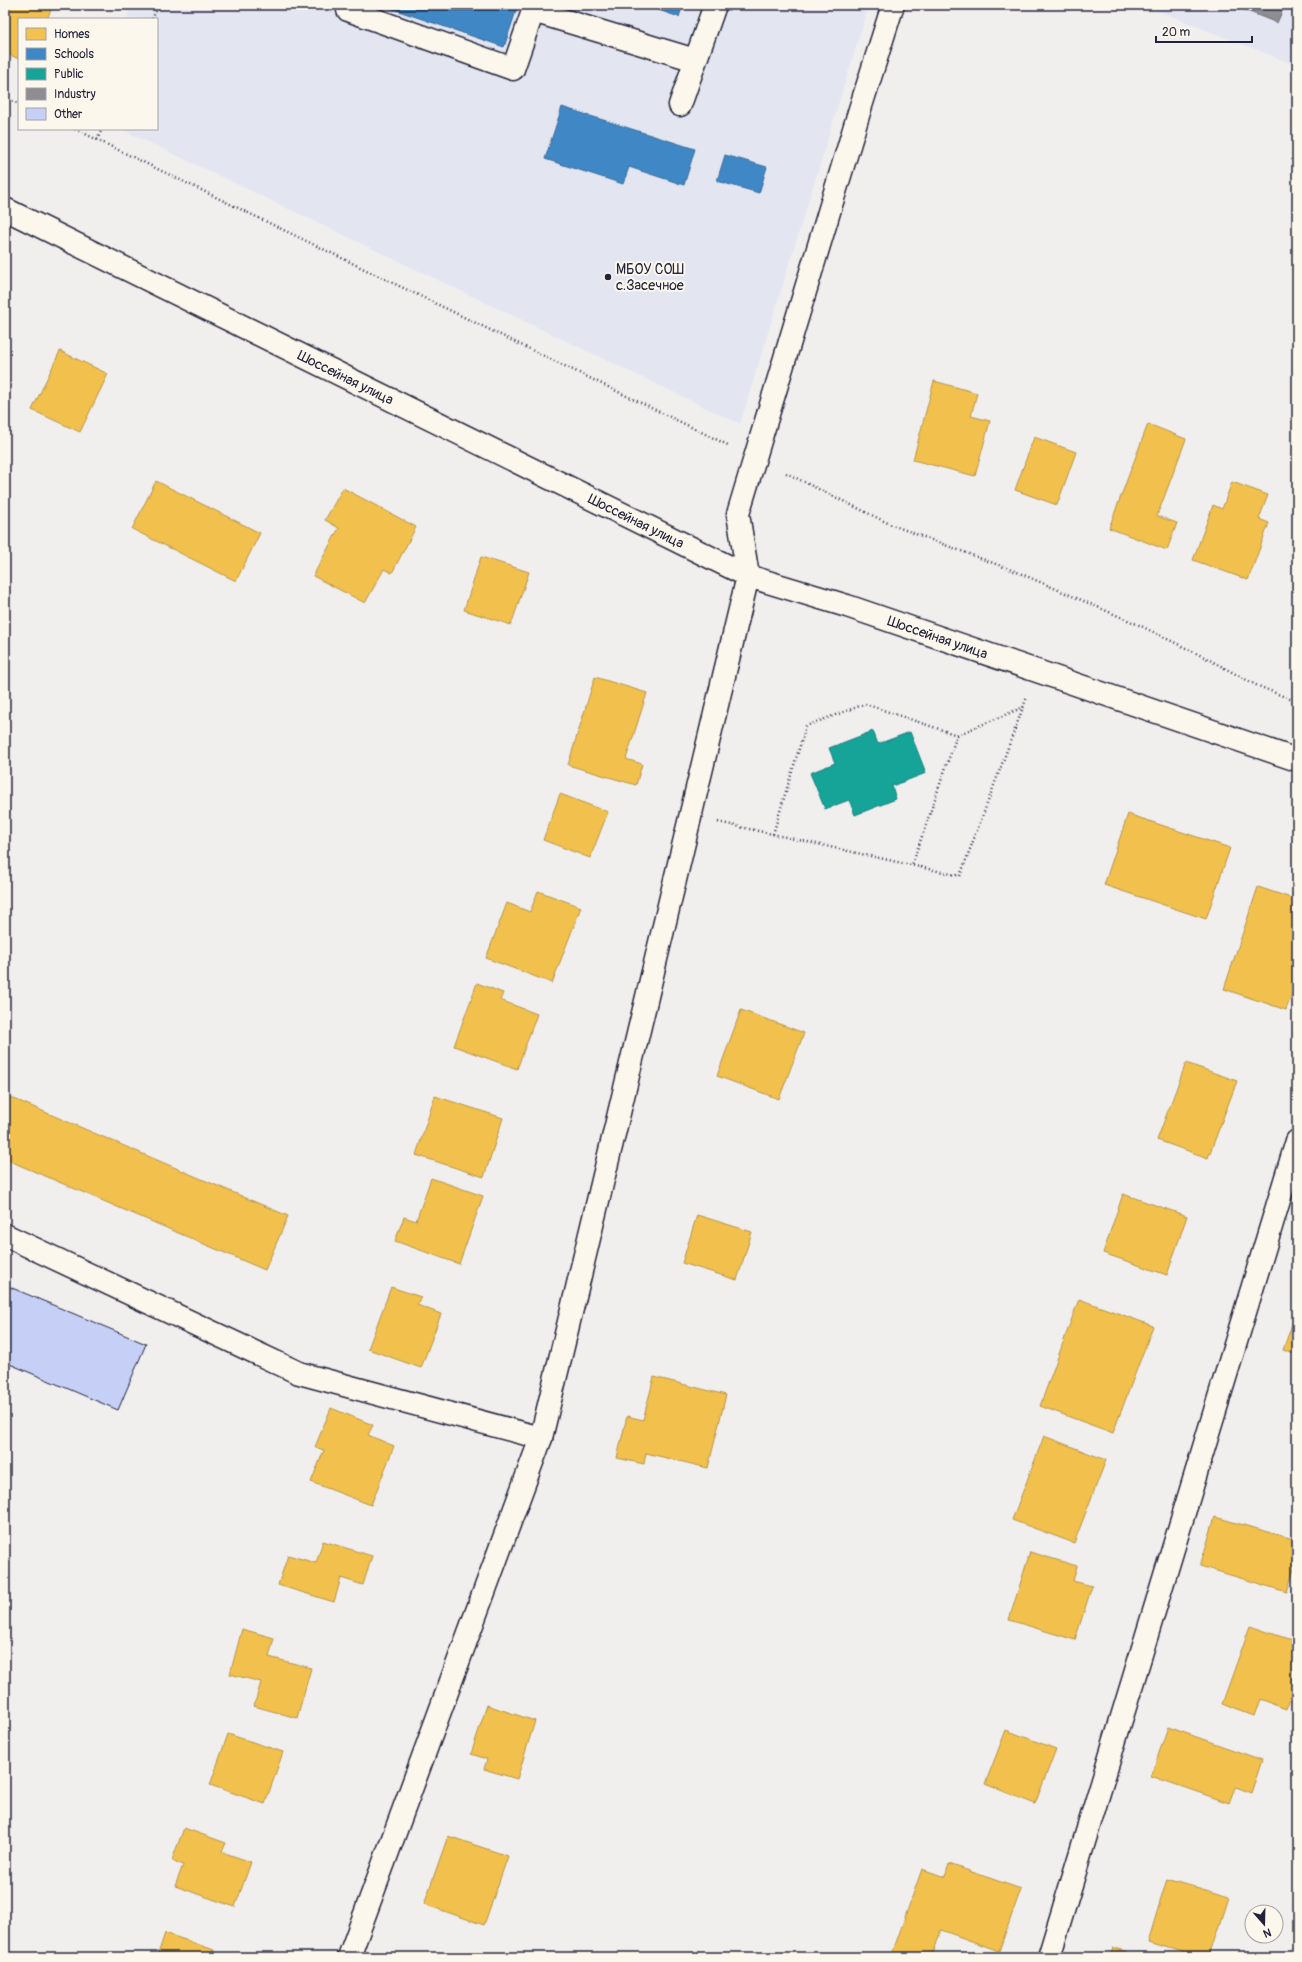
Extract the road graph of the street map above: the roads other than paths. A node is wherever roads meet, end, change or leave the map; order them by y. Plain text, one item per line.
1 (349, 5) edge
2 (715, 5) edge
3 (893, 5) edge
4 (695, 60) junction
5 (680, 105) dead end
6 (5, 209) edge
7 (748, 576) junction
8 (1297, 760) edge
9 (1297, 1141) edge
10 (5, 1235) edge
11 (541, 1438) junction
12 (349, 1957) edge
13 (1048, 1957) edge

1 - 4 street
2 - 4 street
3 - 7 street
4 - 5 street
6 - 7 street, Шоссейная улица
7 - 8 street, Шоссейная улица
7 - 11 street
9 - 13 street
10 - 11 street
11 - 12 street

